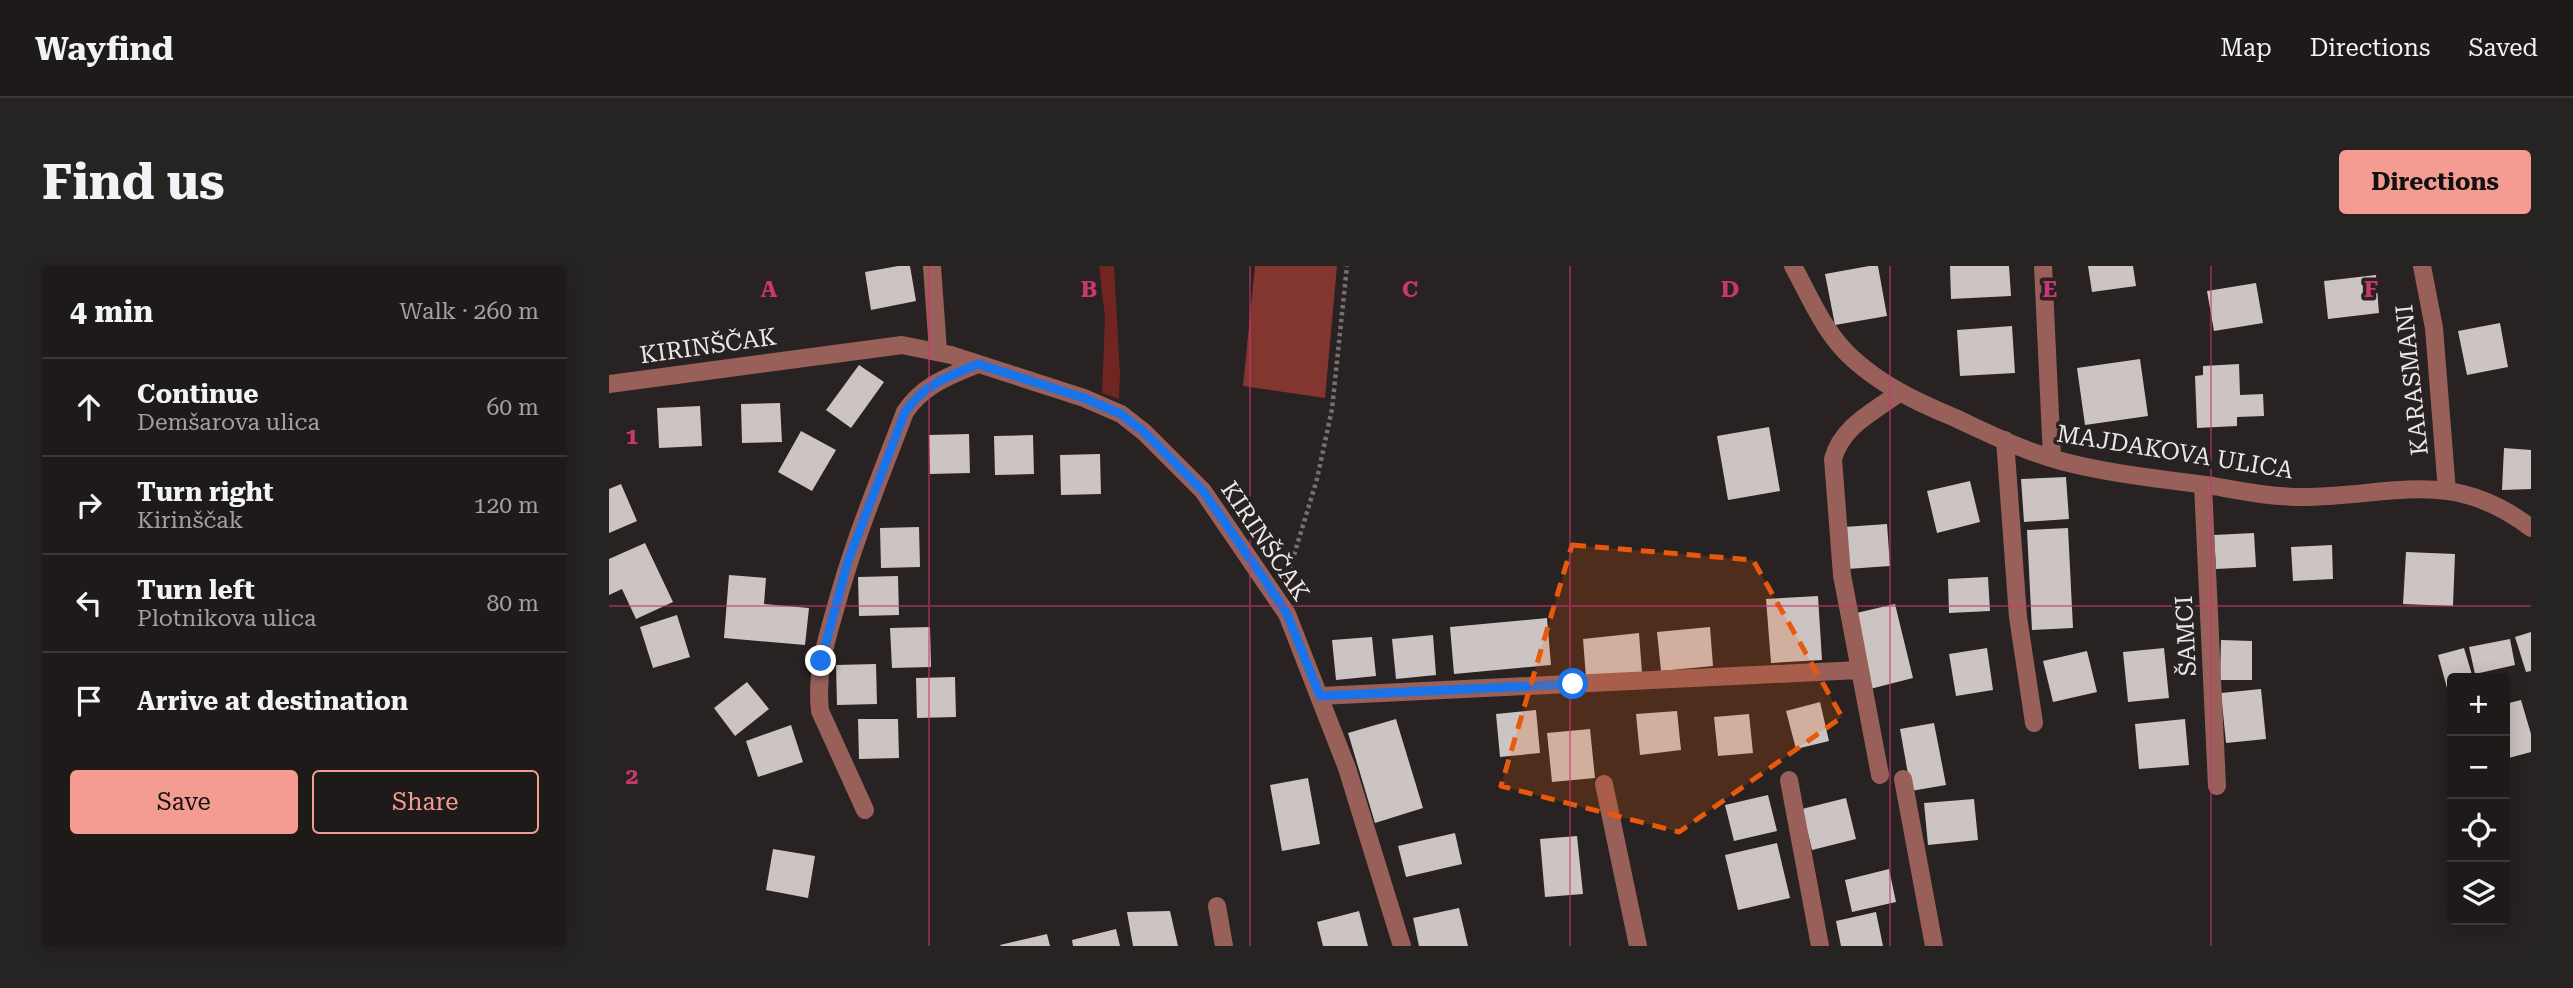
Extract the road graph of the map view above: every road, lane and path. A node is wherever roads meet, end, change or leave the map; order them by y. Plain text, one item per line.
1 (932, 266) edge
2 (1347, 266) edge
3 (2043, 266) edge
4 (2422, 266) edge
5 (1795, 267) edge
6 (938, 351) junction
7 (978, 364) junction
8 (609, 384) edge
9 (1899, 393) junction
10 (2005, 440) junction
11 (2052, 458) junction
12 (2203, 485) junction
13 (2447, 491) junction
14 (2531, 528) edge
15 (1280, 603) junction
16 (1859, 670) junction
17 (1320, 696) junction
18 (2034, 723) dead end
19 (1880, 775) dead end
20 (1903, 779) dead end
21 (1789, 780) dead end
22 (1604, 784) dead end
23 (2217, 786) dead end
24 (865, 810) dead end
25 (1217, 906) dead end
26 (1224, 946) edge
27 (1402, 946) edge
28 (1638, 946) edge
29 (1820, 946) edge
30 (1934, 946) edge

1 - 6 street
2 - 15 path
3 - 11 street
4 - 13 street, KARASMANI
5 - 9 street, MAJDAKOVA ULICA
6 - 7 street, KIRINŠČAK
6 - 8 street, KIRINŠČAK
7 - 15 street, KIRINŠČAK
7 - 24 street
9 - 10 street, MAJDAKOVA ULICA
9 - 16 street
10 - 11 street, MAJDAKOVA ULICA
10 - 18 street
11 - 12 street, MAJDAKOVA ULICA
12 - 13 street, MAJDAKOVA ULICA
12 - 23 street, ŠAMCI
13 - 14 street, MAJDAKOVA ULICA
15 - 17 street, KIRINŠČAK
16 - 17 street
16 - 19 street
17 - 27 street, KIRINŠČAK
20 - 30 street
21 - 29 street
22 - 28 street
25 - 26 street

